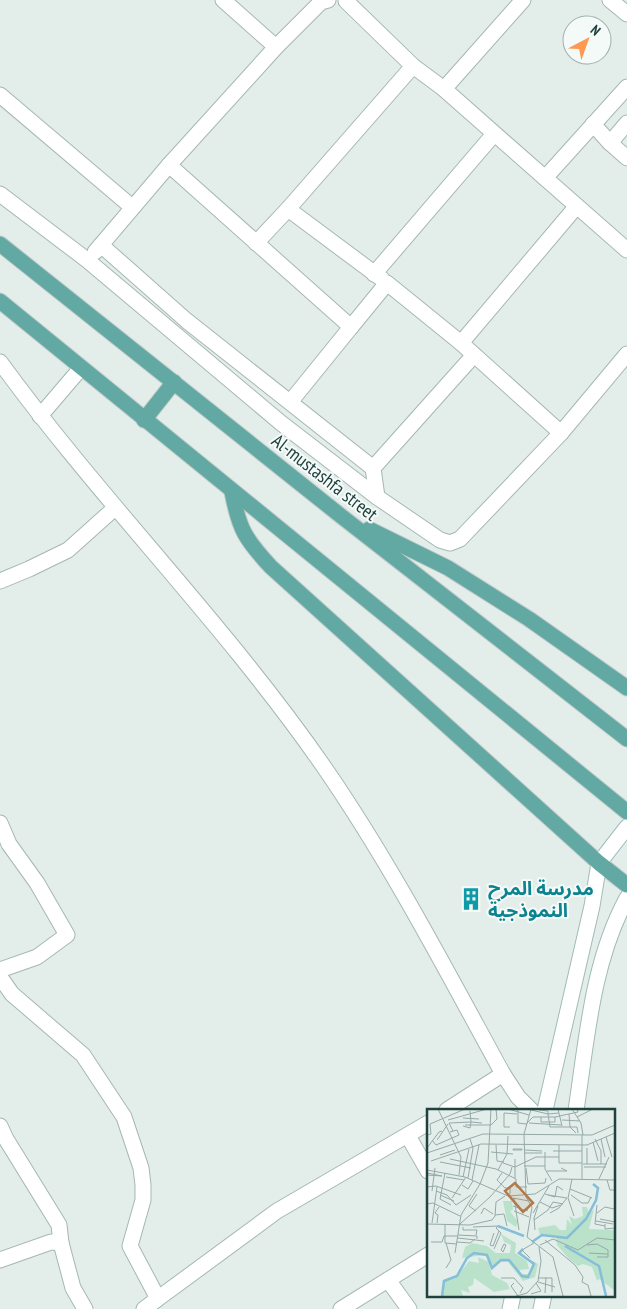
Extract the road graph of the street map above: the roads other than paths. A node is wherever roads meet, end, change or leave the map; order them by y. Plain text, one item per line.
1 (223, 0) edge
2 (328, 0) edge
3 (345, 0) edge
4 (524, 0) edge
5 (610, 0) edge
6 (627, 14) edge
7 (276, 47) junction
8 (413, 66) junction
9 (627, 87) edge
10 (444, 88) junction
11 (0, 95) edge
12 (627, 123) edge
13 (593, 124) junction
14 (494, 134) junction
15 (610, 143) junction
16 (627, 158) edge
17 (169, 165) junction
18 (545, 178) junction
19 (0, 194) edge
20 (132, 207) junction
21 (576, 207) junction
22 (288, 209) junction
23 (256, 243) junction
24 (0, 244) edge
25 (102, 245) junction
26 (627, 250) edge
27 (87, 260) junction
28 (374, 274) junction
29 (387, 283) junction
30 (0, 301) edge
31 (351, 327) junction
32 (461, 343) junction
33 (627, 354) edge
34 (474, 355) junction
35 (0, 362) edge
36 (81, 368) junction
37 (174, 382) junction
38 (291, 401) junction
39 (40, 416) junction
40 (144, 420) junction
41 (561, 433) junction
42 (373, 468) junction
43 (232, 492) junction
44 (377, 497) junction
45 (115, 508) junction
46 (341, 516) junction
47 (0, 581) edge
48 (627, 688) edge
49 (627, 738) edge
50 (627, 812) edge
51 (0, 823) edge
52 (627, 827) edge
53 (599, 863) junction
54 (627, 885) edge
55 (627, 898) edge
56 (0, 970) edge
57 (0, 977) edge
58 (6, 996) edge
59 (503, 1074) junction
60 (449, 1109) edge
61 (531, 1109) edge
62 (545, 1109) edge
63 (576, 1109) edge
64 (427, 1123) edge
65 (2, 1136) edge
66 (408, 1136) junction
67 (427, 1170) edge
68 (61, 1243) junction
69 (427, 1256) edge
70 (0, 1260) edge
71 (388, 1280) junction
72 (513, 1296) edge
73 (544, 1296) edge
74 (156, 1300) junction
75 (85, 1309) edge
76 (144, 1309) edge
77 (342, 1309) edge
78 (409, 1309) edge
79 (510, 1309) edge
80 (541, 1309) edge

1 - 7 street
2 - 7 street
3 - 8 street
4 - 10 street
5 - 6 street
7 - 17 street
8 - 10 street
8 - 22 street
9 - 13 street
10 - 14 street
11 - 20 street
12 - 15 street
13 - 15 street
13 - 18 street
14 - 18 street
14 - 28 street
15 - 16 street
17 - 20 street
17 - 23 street
18 - 21 street
19 - 27 street
20 - 25 street
21 - 26 street
21 - 32 street
22 - 23 street
22 - 28 street
23 - 31 street
24 - 37 main road, Al-mustashfa street
25 - 27 street
25 - 38 street
27 - 44 street
28 - 29 street
29 - 31 street
29 - 32 street
30 - 36 main road
31 - 38 street
32 - 34 street
33 - 41 street
34 - 41 street
34 - 42 street
35 - 39 street
36 - 39 street
36 - 40 main road
37 - 40 main road
37 - 46 main road, Al-mustashfa street
38 - 42 street
39 - 45 street
40 - 43 main road
41 - 44 street
42 - 44 street
43 - 50 main road
43 - 53 main road
45 - 47 street
45 - 59 street
46 - 48 main road
46 - 49 main road, Al-mustashfa street
51 - 56 street
52 - 53 street
53 - 54 main road
53 - 62 street
55 - 63 street
57 - 58 street
58 - 74 street
59 - 60 street
59 - 61 street
64 - 66 street
65 - 68 street
66 - 67 street
66 - 74 street
68 - 70 street
68 - 75 street
69 - 71 street
71 - 77 street
71 - 78 street
72 - 79 street
73 - 80 street
74 - 76 street

